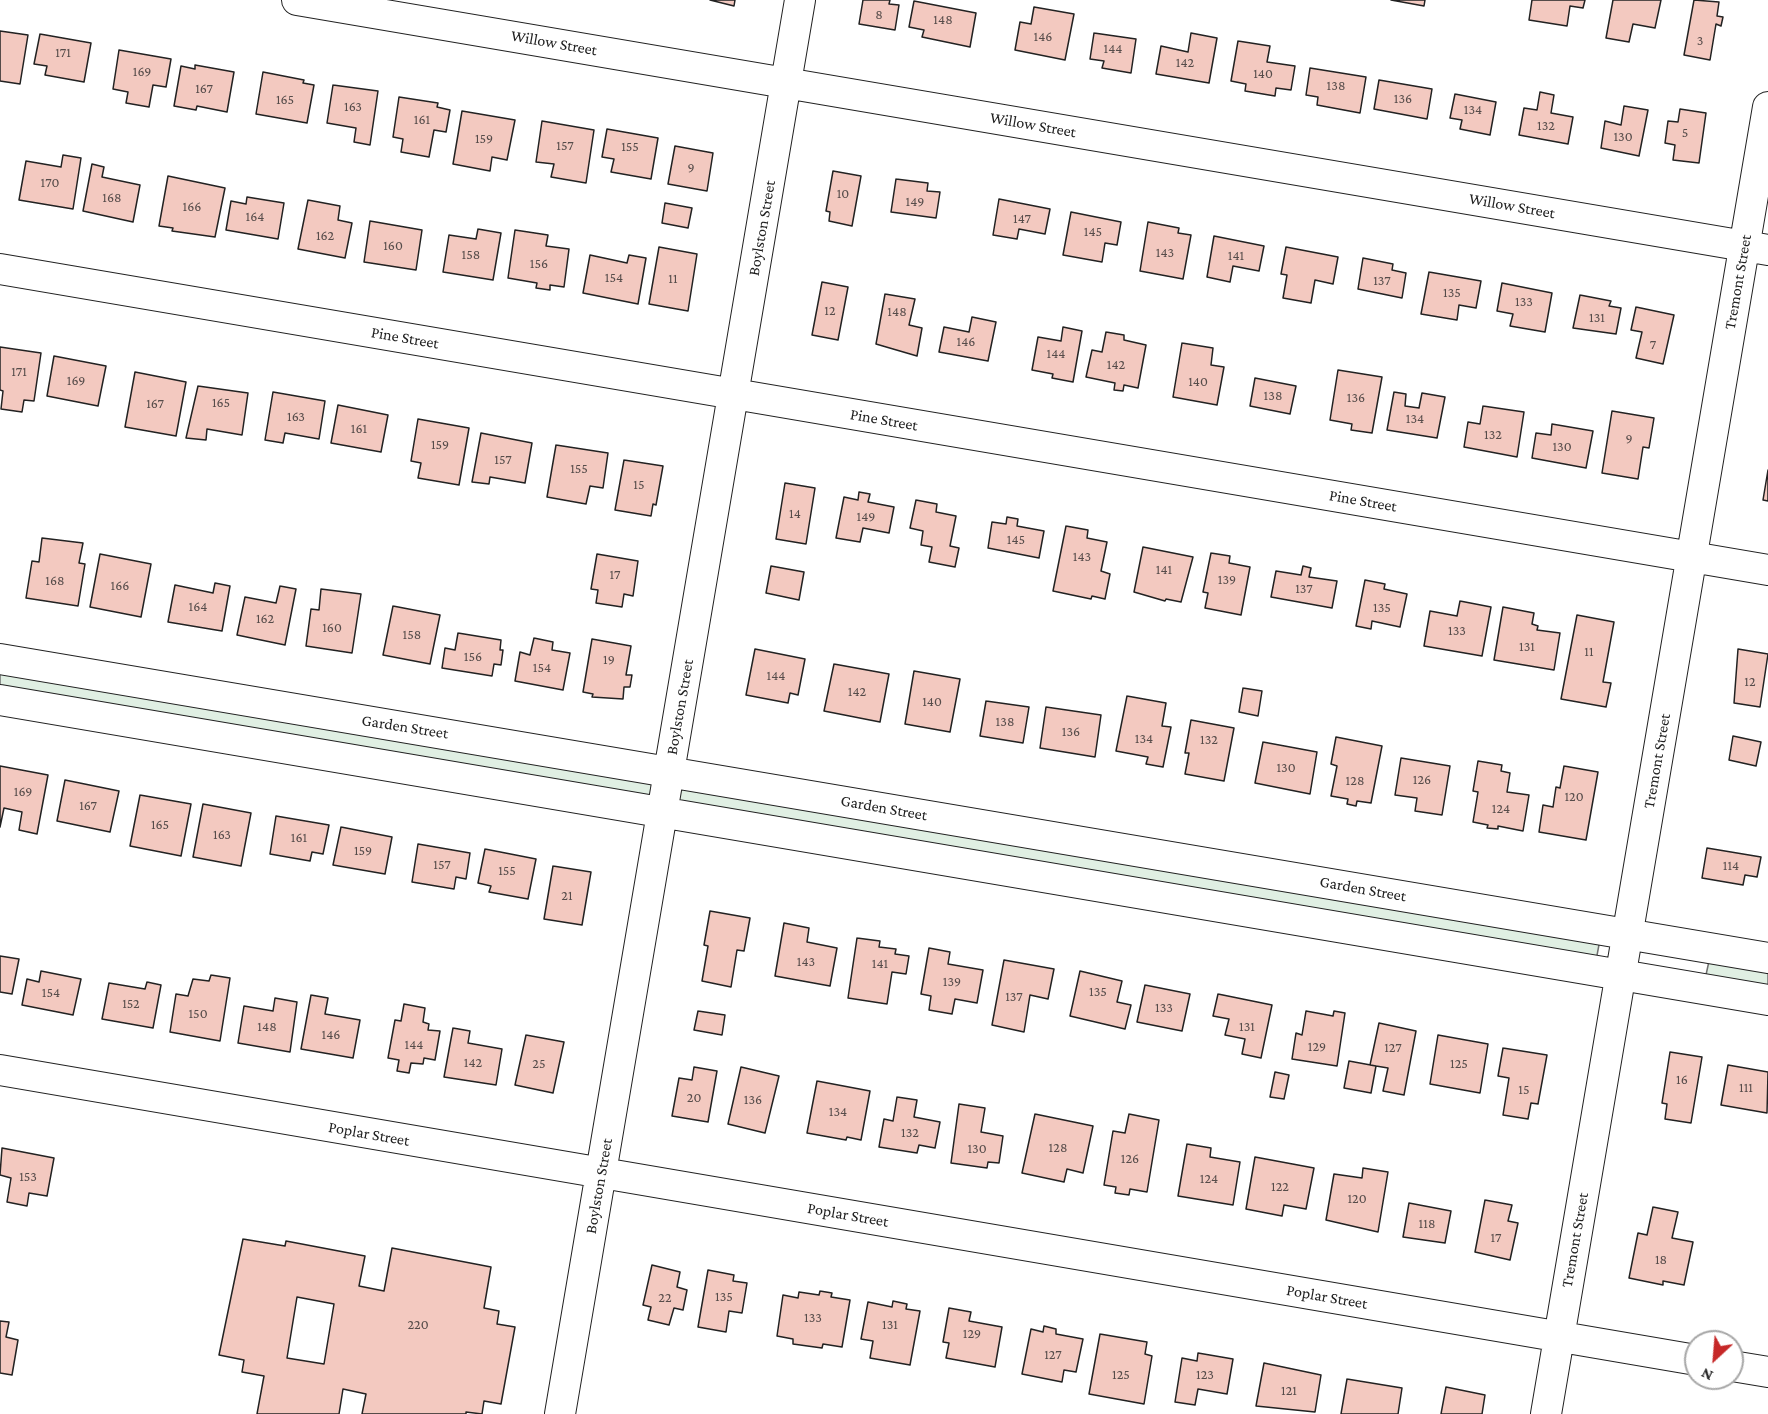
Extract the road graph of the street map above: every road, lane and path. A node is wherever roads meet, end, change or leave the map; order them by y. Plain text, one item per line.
1 (297, 0) edge
2 (800, 0) edge
3 (786, 83) junction
4 (1768, 107) edge
5 (1756, 248) edge
6 (0, 269) edge
7 (734, 394) junction
8 (1691, 557) junction
9 (1768, 570) edge
10 (0, 658) edge
11 (0, 700) edge
12 (329, 714) junction
13 (326, 756) junction
14 (669, 771) junction
15 (662, 812) junction
16 (1163, 855) junction
17 (1157, 896) junction
18 (1627, 934) junction
19 (1768, 958) edge
20 (1620, 975) junction
21 (1768, 999) edge
22 (0, 1070) edge
23 (601, 1173) junction
24 (1559, 1336) junction
25 (1684, 1358) edge
26 (1744, 1368) edge
27 (1768, 1372) edge
28 (560, 1414) edge
29 (1546, 1414) edge

1 - 3 street, Willow Street
2 - 3 street, Boylston Street
3 - 5 street, Willow Street
3 - 7 street, Boylston Street
4 - 5 street, Tremont Street
5 - 8 street, Tremont Street
6 - 7 street, Pine Street
7 - 8 street, Pine Street
7 - 14 street, Boylston Street
8 - 9 street, Pine Street
8 - 18 street, Tremont Street
10 - 12 street, Garden Street
11 - 13 street
12 - 13 street
12 - 14 street, Garden Street
13 - 15 street
14 - 15 street, Boylston Street
14 - 16 street, Garden Street
15 - 17 street
15 - 23 street, Boylston Street
16 - 17 street
16 - 18 street, Garden Street
17 - 20 street
18 - 19 street, Garden Street
18 - 20 street, Tremont Street
20 - 21 street
20 - 24 street, Tremont Street
22 - 23 street, Poplar Street
23 - 24 street, Poplar Street
23 - 28 street, Boylston Street
24 - 25 street, Poplar Street
24 - 29 street, Tremont Street
26 - 27 street

